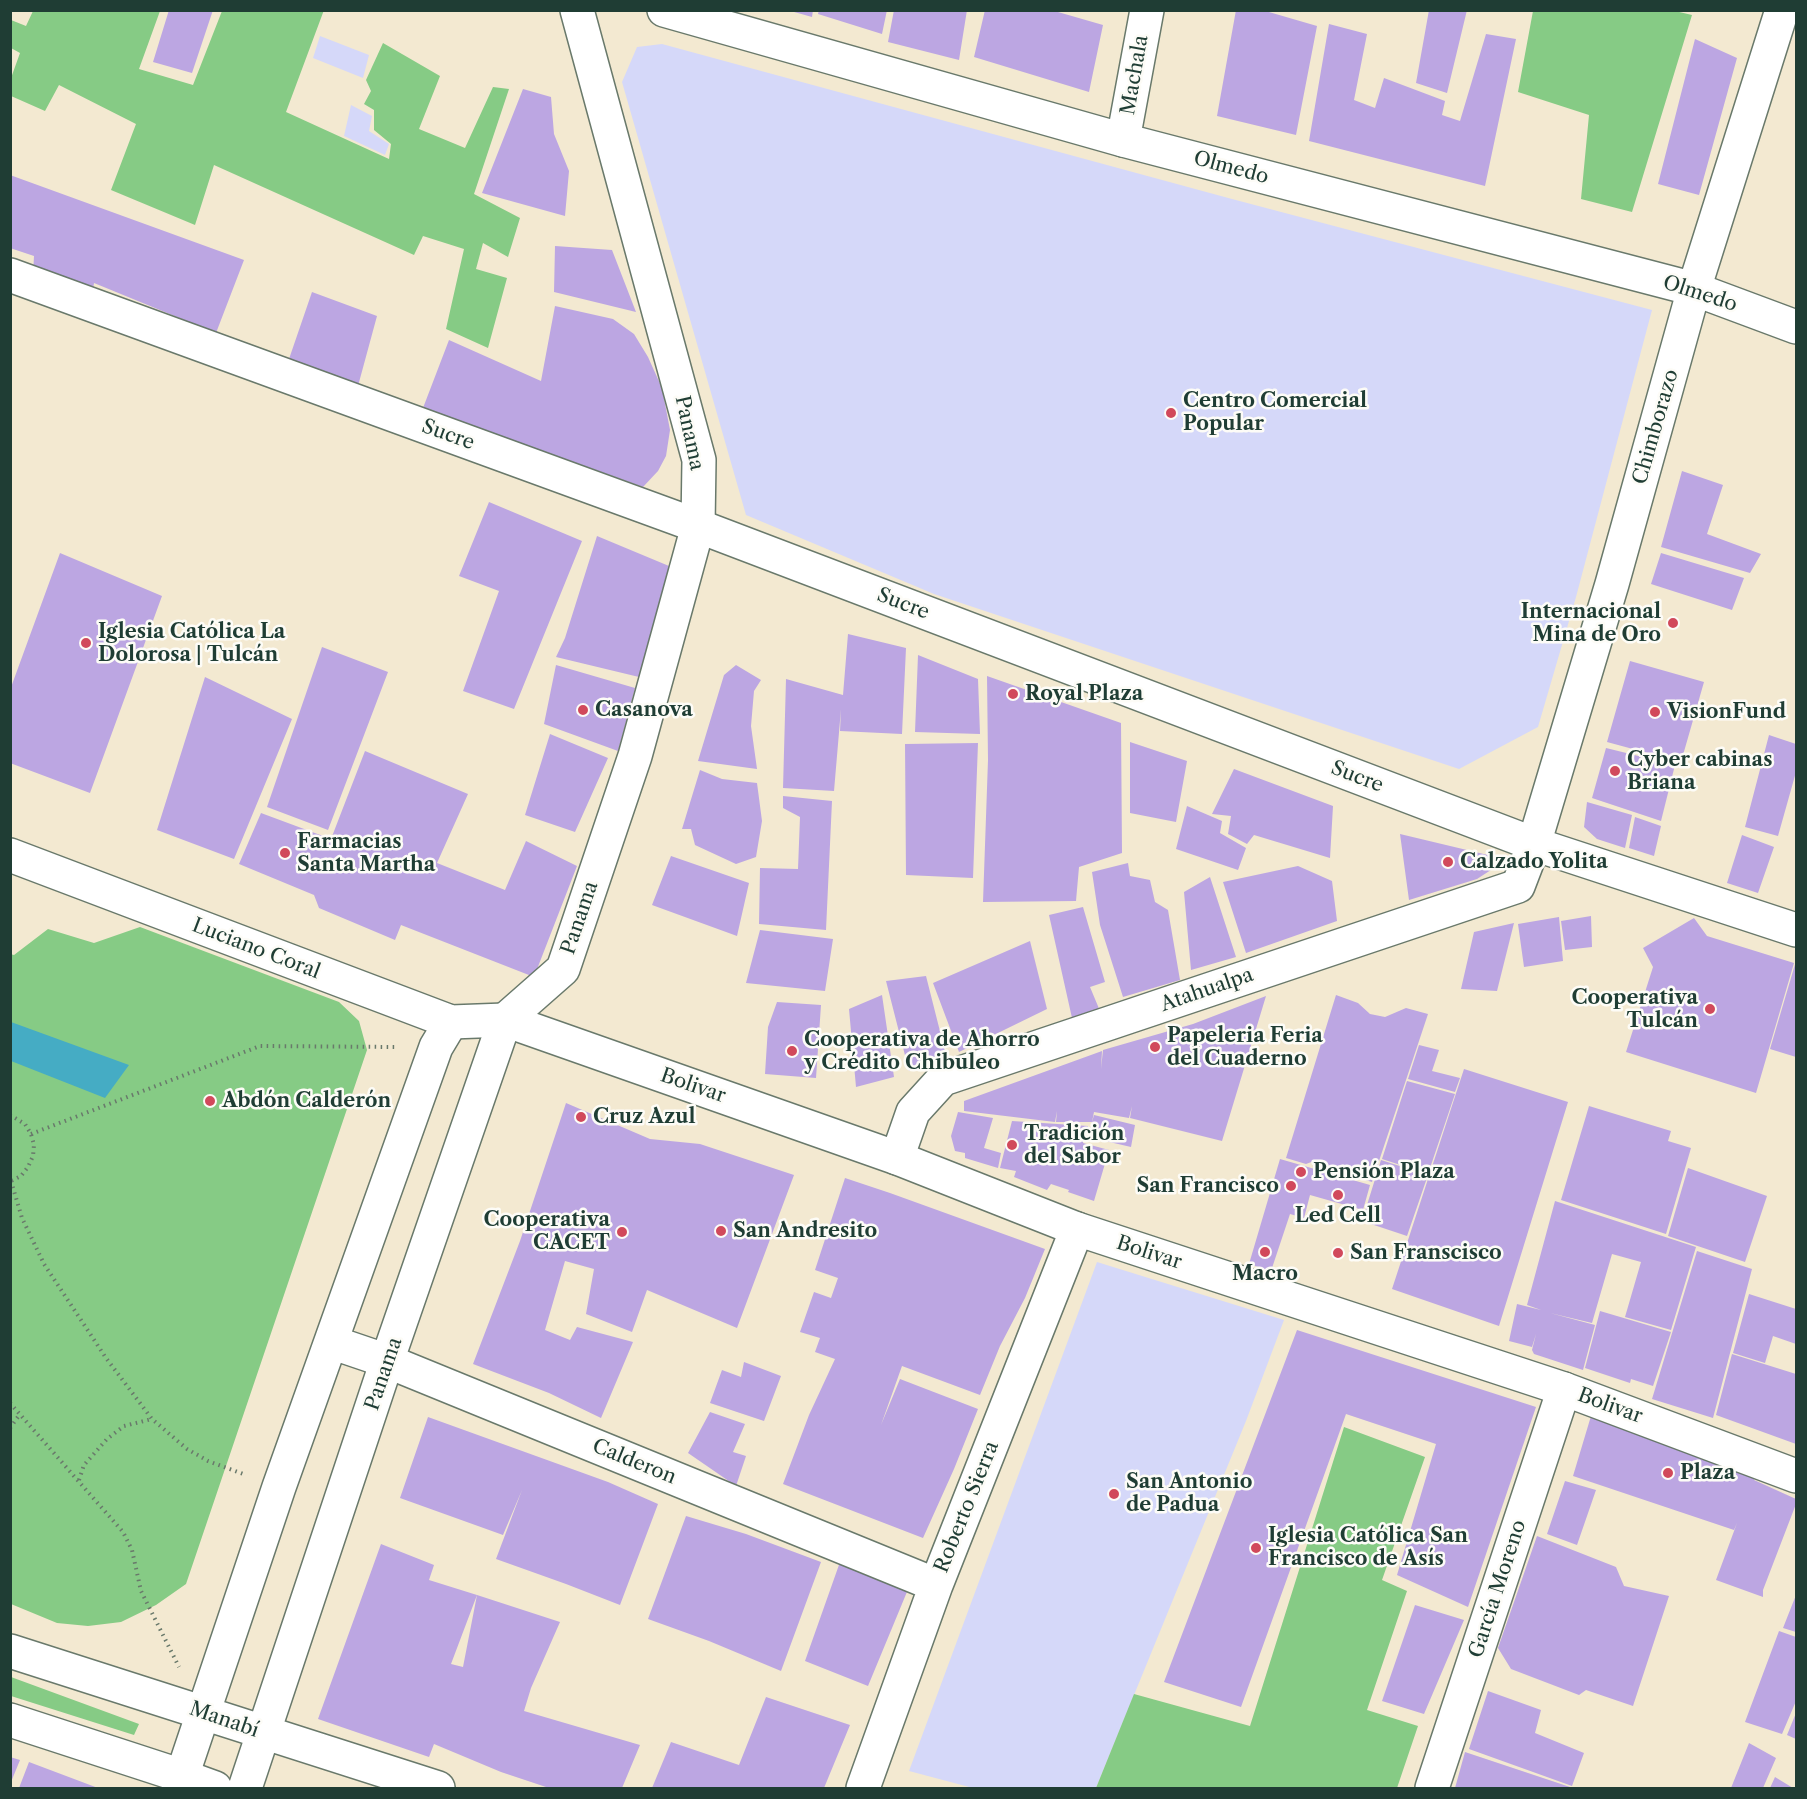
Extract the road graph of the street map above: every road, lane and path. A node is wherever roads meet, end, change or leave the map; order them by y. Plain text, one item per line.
1 (577, 10) edge
2 (664, 10) edge
3 (1147, 10) edge
4 (1782, 10) edge
5 (1123, 140) junction
6 (10, 275) edge
7 (1694, 289) junction
8 (1797, 327) edge
9 (698, 526) junction
10 (1534, 844) junction
11 (10, 855) edge
12 (1797, 930) edge
13 (505, 1020) junction
14 (444, 1035) junction
15 (10, 1115) edge
16 (31, 1134) junction
17 (897, 1158) junction
18 (11, 1181) edge
19 (1077, 1229) junction
20 (331, 1342) junction
21 (387, 1361) junction
22 (1564, 1389) junction
23 (10, 1403) edge
24 (20, 1414) junction
25 (152, 1419) junction
26 (10, 1428) edge
27 (1797, 1476) edge
28 (79, 1481) junction
29 (279, 1487) junction
30 (936, 1585) junction
31 (10, 1651) edge
32 (203, 1713) junction
33 (10, 1720) edge
34 (264, 1734) junction
35 (182, 1776) junction
36 (214, 1788) edge
37 (245, 1788) edge
38 (438, 1788) edge
39 (863, 1788) edge
40 (1432, 1788) edge

1 - 9 street, Panama
2 - 5 street, Olmedo
3 - 5 street, Machala
4 - 7 street, Chimborazo
5 - 7 street, Olmedo
6 - 9 street, Sucre
7 - 8 street, Olmedo
7 - 10 street, Chimborazo
9 - 10 street, Sucre
9 - 13 street, Panama
10 - 12 street, Sucre
10 - 17 street, Atahualpa
11 - 14 street, Luciano Coral
13 - 14 street, Luciano Coral
13 - 17 street, Bolivar
13 - 21 street, Panama
14 - 16 path
14 - 20 street
15 - 16 path
16 - 18 path
17 - 19 street, Bolivar
18 - 25 path
19 - 22 street, Bolivar
19 - 30 street, Roberto Sierra
20 - 21 street, Calderon
20 - 29 street
21 - 30 street, Calderon
21 - 34 street, Panama
22 - 27 street, Bolivar
22 - 40 street, García Moreno
23 - 24 path
24 - 26 path
24 - 28 path
25 - 28 path
25 - 29 path
28 - 32 path
29 - 32 street
30 - 39 street, Roberto Sierra
31 - 32 street, Manabí
32 - 34 street, Manabí
32 - 35 street
33 - 35 street
34 - 37 street, Panama
34 - 38 street, Manabí
35 - 36 street

